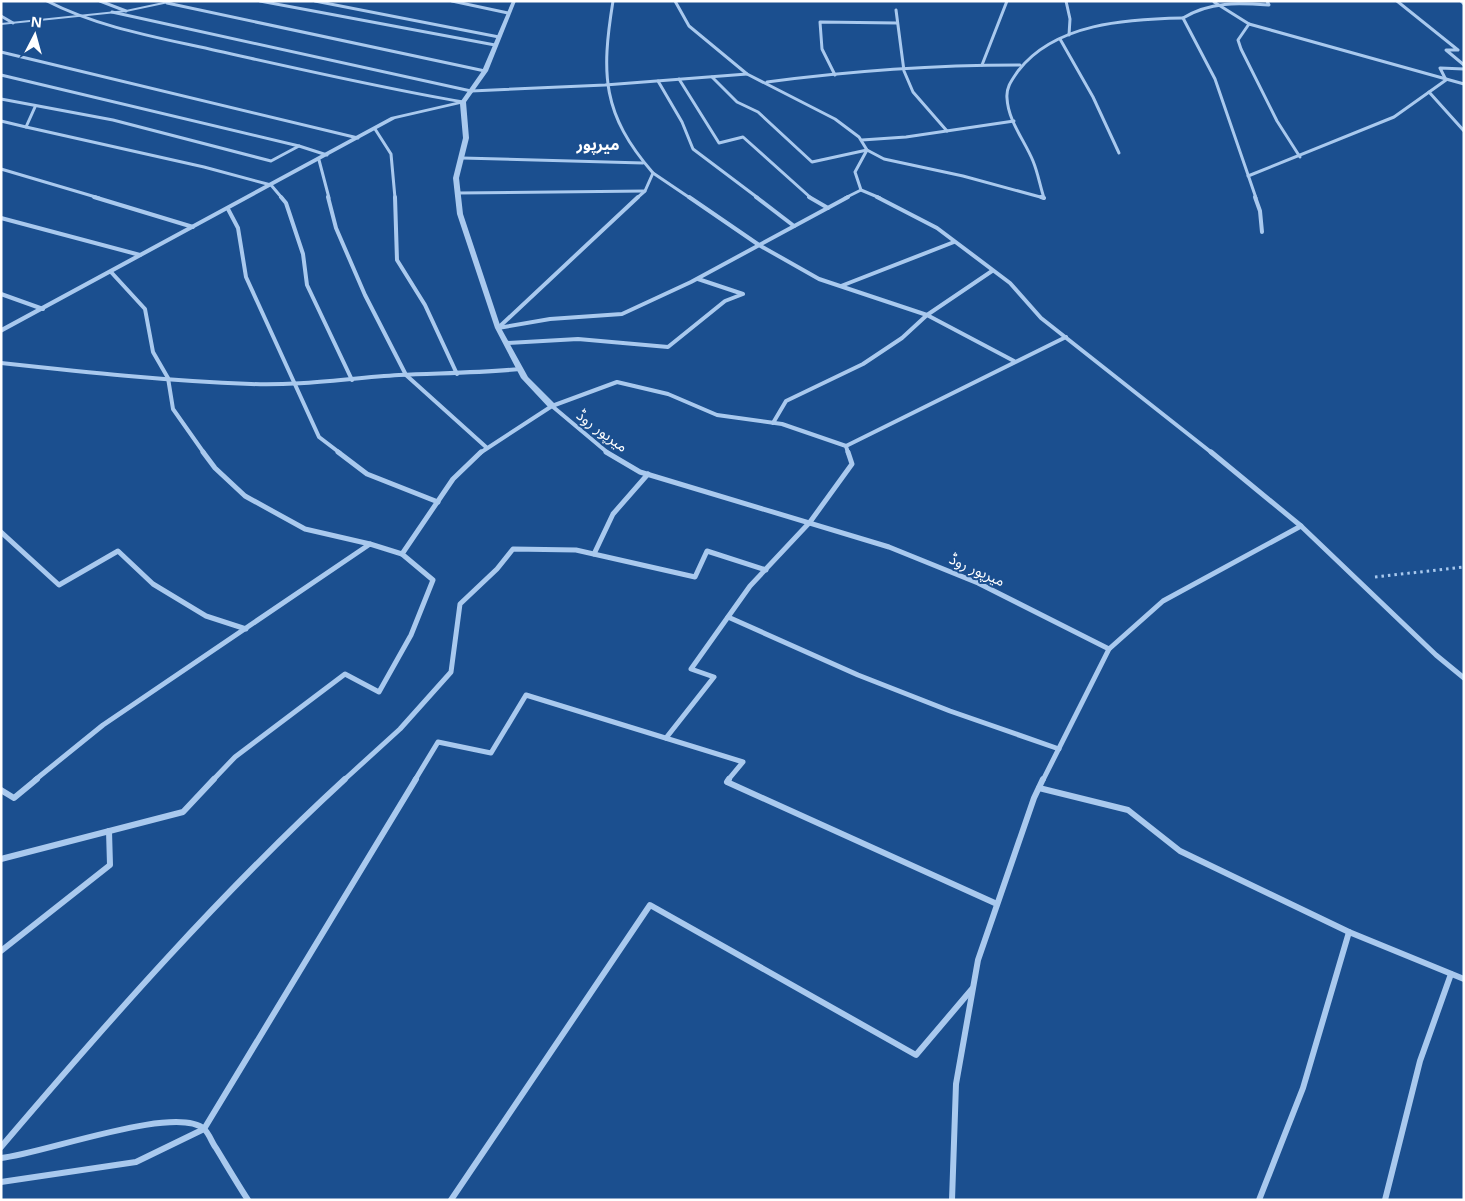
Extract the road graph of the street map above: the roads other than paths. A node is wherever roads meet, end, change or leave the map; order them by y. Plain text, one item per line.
1 (47, 1) edge
2 (100, 1) edge
3 (176, 1) edge
4 (260, 1) edge
5 (315, 1) edge
6 (452, 1) edge
7 (514, 1) edge
8 (613, 1) edge
9 (675, 1) edge
10 (1007, 1) edge
11 (1066, 1) edge
12 (1213, 1) edge
13 (1268, 1) edge
14 (1397, 1) edge
15 (1460, 1) edge
16 (167, 3) junction
17 (1464, 4) edge
18 (896, 10) dead end
19 (126, 11) junction
20 (112, 12) junction
21 (508, 12) junction
22 (1, 16) edge
23 (76, 16) junction
24 (1183, 18) junction
25 (13, 23) junction
26 (897, 23) junction
27 (1, 24) edge
28 (1249, 24) junction
29 (1069, 35) junction
30 (498, 36) junction
31 (1060, 39) junction
32 (495, 45) junction
33 (1, 52) edge
34 (982, 65) junction
35 (1020, 66) junction
36 (1464, 67) edge
37 (485, 71) junction
38 (904, 71) junction
39 (746, 74) junction
40 (1, 75) edge
41 (835, 75) junction
42 (712, 77) junction
43 (679, 79) junction
44 (1446, 80) junction
45 (658, 81) junction
46 (766, 82) junction
47 (1464, 84) edge
48 (605, 85) junction
49 (471, 91) junction
50 (1429, 92) junction
51 (1, 99) edge
52 (463, 102) junction
53 (35, 108) junction
54 (1, 121) edge
55 (1014, 122) junction
56 (26, 127) junction
57 (375, 129) junction
58 (1464, 130) edge
59 (947, 131) junction
60 (358, 138) junction
61 (862, 140) junction
62 (299, 146) junction
63 (867, 150) junction
64 (1119, 153) dead end
65 (327, 155) junction
66 (1300, 156) junction
67 (462, 158) junction
68 (319, 160) junction
69 (643, 163) junction
70 (1, 169) edge
71 (653, 173) junction
72 (1248, 176) junction
73 (271, 185) junction
74 (861, 190) junction
75 (645, 191) junction
76 (458, 193) junction
77 (828, 208) junction
78 (228, 209) junction
79 (1, 218) edge
80 (794, 226) junction
81 (193, 227) junction
82 (1262, 232) dead end
83 (954, 242) junction
84 (759, 245) junction
85 (140, 255) junction
86 (992, 271) junction
87 (111, 272) junction
88 (698, 278) junction
89 (841, 286) junction
90 (1, 294) edge
91 (43, 309) junction
92 (927, 315) junction
93 (498, 328) junction
94 (1, 331) edge
95 (1066, 337) junction
96 (506, 343) junction
97 (1014, 361) junction
98 (1, 363) edge
99 (520, 369) junction
100 (457, 374) junction
101 (406, 375) junction
102 (168, 378) junction
103 (352, 380) junction
104 (293, 383) junction
105 (552, 406) junction
106 (773, 423) junction
107 (846, 446) junction
108 (486, 448) junction
109 (648, 474) junction
110 (438, 502) junction
111 (810, 522) junction
112 (1301, 526) junction
113 (1, 532) edge
114 (370, 544) junction
115 (402, 554) junction
116 (594, 554) junction
117 (766, 570) junction
118 (728, 617) junction
119 (246, 629) junction
120 (1109, 649) junction
121 (1464, 678) edge
122 (666, 738) junction
123 (1059, 749) junction
124 (1039, 788) junction
125 (1, 790) edge
126 (110, 831) junction
127 (1, 859) edge
128 (997, 904) junction
129 (1349, 932) junction
130 (1, 951) edge
131 (1451, 974) junction
132 (1464, 979) edge
133 (973, 987) junction
134 (204, 1129) junction
135 (1, 1148) edge
136 (1, 1158) edge
137 (1, 1182) edge
138 (248, 1200) edge
139 (452, 1200) edge
140 (952, 1200) edge
141 (1259, 1200) edge
142 (1385, 1200) edge

1 - 23 street
2 - 19 street
3 - 16 street
4 - 32 street
5 - 30 street
6 - 21 street
7 - 21 street
8 - 48 street
9 - 39 street
10 - 34 street
11 - 29 street
12 - 13 street
12 - 24 street
12 - 28 street
14 - 36 street
15 - 17 street
16 - 19 street
16 - 37 street
18 - 26 street
19 - 20 street
20 - 23 street
20 - 49 street
21 - 30 street
22 - 25 street
23 - 25 street
23 - 52 street
24 - 29 street
24 - 72 street
25 - 27 street
26 - 38 street
26 - 41 street
28 - 44 street
28 - 66 street
29 - 31 street
30 - 32 street
31 - 35 street
31 - 64 street
32 - 37 street
33 - 60 street
34 - 35 street
34 - 38 street
35 - 55 street
36 - 44 street
37 - 49 street
38 - 41 street
38 - 59 street
39 - 42 street
39 - 46 street
40 - 62 street
41 - 46 street
42 - 43 street
42 - 63 street
43 - 45 street
43 - 77 street
44 - 47 street
44 - 50 street
45 - 48 street
45 - 80 street
46 - 61 street
48 - 49 street
48 - 69 street
49 - 52 street
50 - 58 street
50 - 66 street
51 - 53 street
52 - 57 street
52 - 67 street, میرپور روڈ
53 - 56 street
53 - 62 street
54 - 56 street
55 - 59 street
55 - 63 street
56 - 73 street
57 - 60 street
57 - 100 street
59 - 61 street
60 - 65 street
61 - 63 street
62 - 65 street
63 - 74 street
65 - 68 street
66 - 72 street
67 - 69 street
67 - 76 street, میرپور روڈ
68 - 73 street
68 - 101 street
69 - 71 street
70 - 81 street
71 - 75 street
71 - 84 street
72 - 82 street
73 - 78 street
73 - 103 street
74 - 77 street
74 - 83 street
75 - 76 street
75 - 93 street
76 - 93 street, میرپور روڈ
77 - 80 street
78 - 81 street
78 - 104 street
79 - 85 street
80 - 84 street
81 - 85 street
83 - 86 street
83 - 89 street
84 - 88 street
84 - 89 street
85 - 87 street
86 - 92 street
86 - 95 street
87 - 91 street
87 - 102 street
88 - 93 street
88 - 96 street
89 - 92 street
90 - 91 street
91 - 94 street
92 - 97 street
92 - 106 street
93 - 96 street, میرپور روڈ
95 - 97 street
95 - 112 street
96 - 99 street, میرپور روڈ
97 - 107 street
98 - 102 street
99 - 100 street
99 - 105 street, میرپور روڈ
100 - 101 street
101 - 103 street
101 - 108 street
102 - 104 street
102 - 114 street
103 - 104 street
104 - 110 street
105 - 106 street
105 - 108 street
105 - 109 street, میرپور روڈ
106 - 107 street
107 - 111 street
108 - 110 street
109 - 111 street, میرپور روڈ
109 - 116 street
110 - 115 street
111 - 117 street
111 - 120 street, میرپور روڈ
112 - 120 street
112 - 121 street
113 - 119 street
114 - 115 street
114 - 119 street
115 - 126 street
116 - 117 street
116 - 135 street
117 - 118 street
118 - 122 street
118 - 123 street
119 - 125 street
120 - 123 street
122 - 128 street
122 - 134 street
123 - 124 street
124 - 128 street
124 - 129 street
126 - 127 street
126 - 130 street
128 - 133 street
129 - 131 street
129 - 141 street
131 - 132 street
131 - 142 street
133 - 139 street
133 - 140 street
134 - 136 street
134 - 137 street
134 - 138 street

